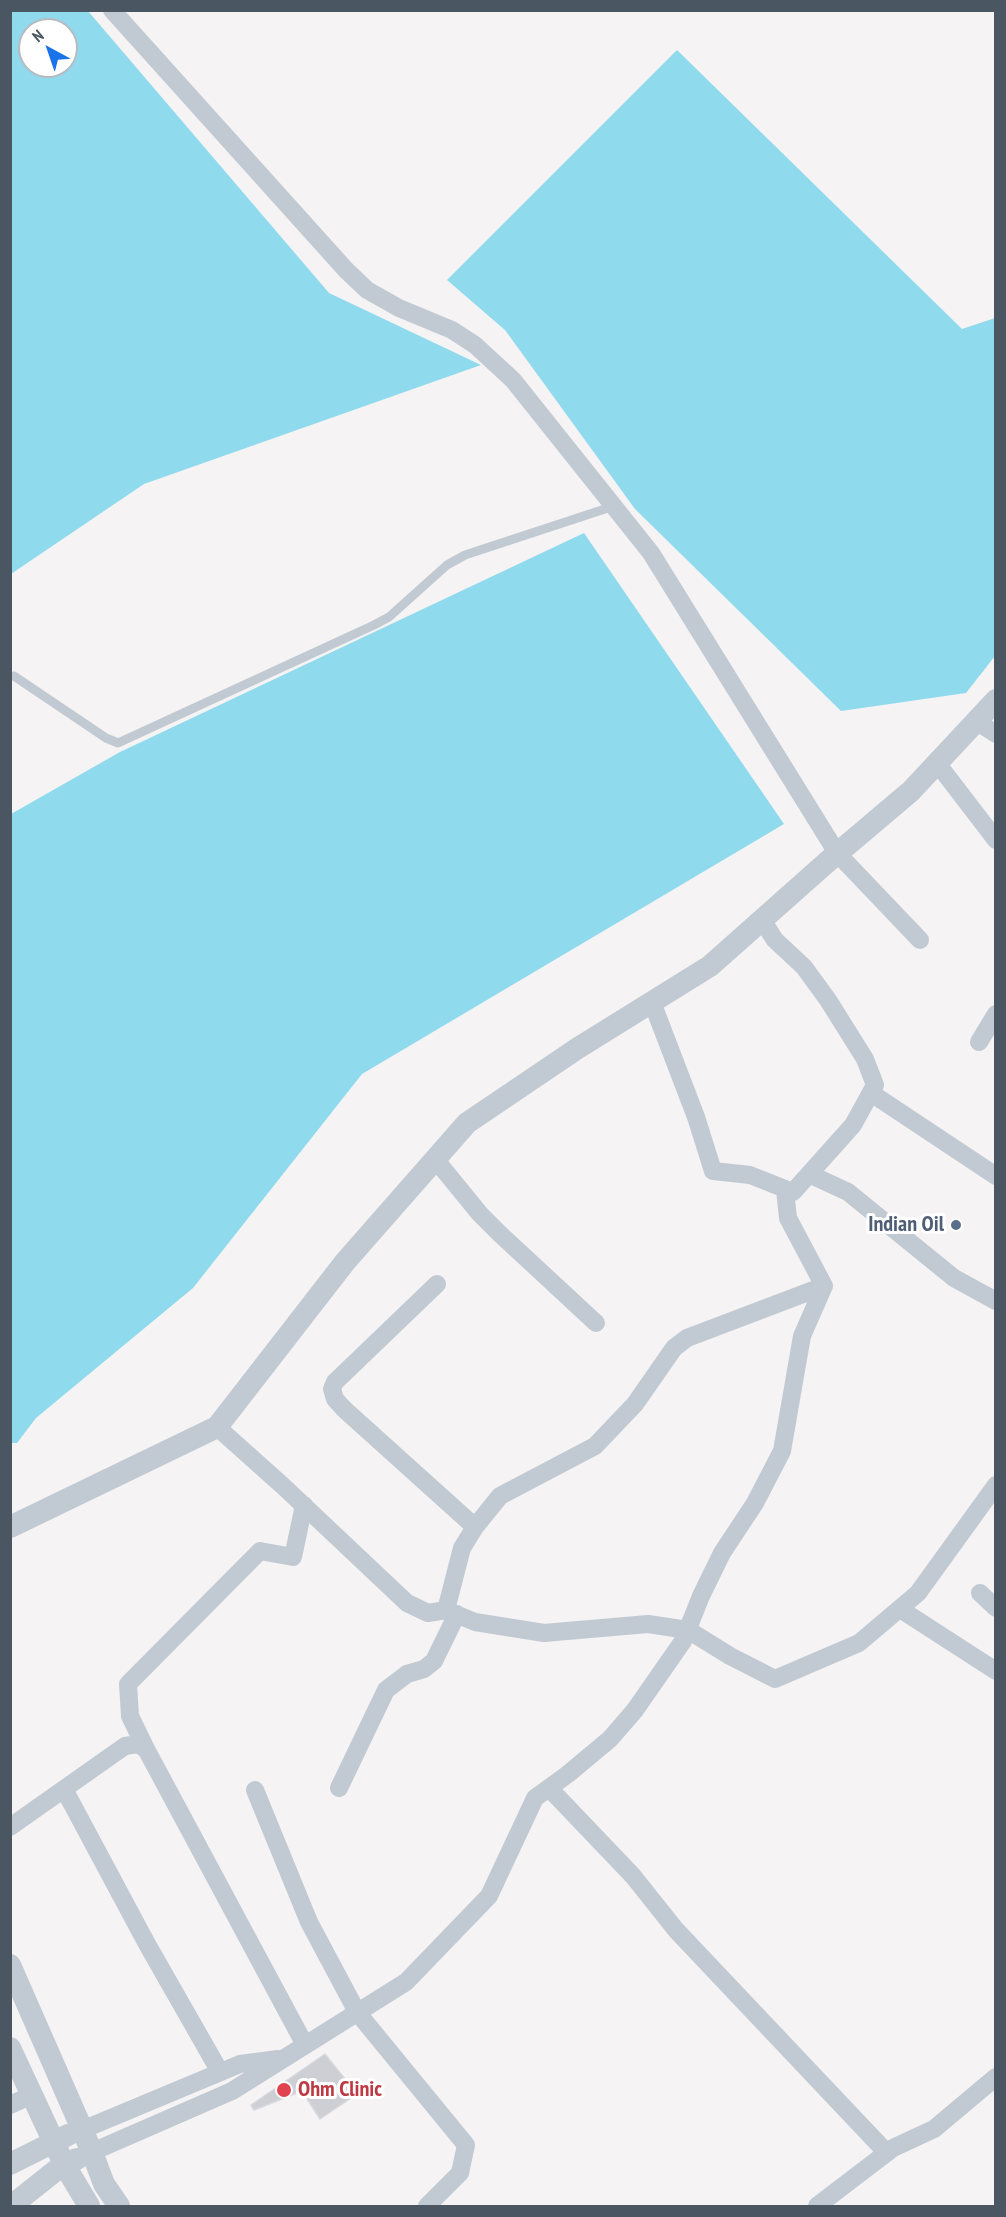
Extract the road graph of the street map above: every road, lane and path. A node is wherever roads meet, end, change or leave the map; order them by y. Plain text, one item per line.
1 (112, 10) edge
2 (614, 506) junction
3 (14, 676) dead end
4 (996, 700) edge
5 (976, 721) junction
6 (996, 734) edge
7 (936, 763) junction
8 (996, 840) edge
9 (837, 853) junction
10 (762, 920) junction
11 (920, 940) dead end
12 (652, 1002) junction
13 (996, 1014) edge
14 (979, 1042) dead end
15 (871, 1093) junction
16 (435, 1159) junction
17 (809, 1174) junction
18 (996, 1176) edge
19 (785, 1190) junction
20 (437, 1284) dead end
21 (824, 1286) junction
22 (996, 1302) edge
23 (596, 1323) dead end
24 (217, 1427) junction
25 (996, 1485) edge
26 (303, 1506) junction
27 (10, 1527) edge
28 (475, 1527) junction
29 (980, 1593) dead end
30 (996, 1608) edge
31 (900, 1609) junction
32 (451, 1612) junction
33 (688, 1630) junction
34 (996, 1671) edge
35 (146, 1749) junction
36 (339, 1788) dead end
37 (549, 1788) junction
38 (64, 1789) junction
39 (255, 1790) dead end
40 (10, 1827) edge
41 (10, 1965) edge
42 (357, 2012) junction
43 (304, 2045) junction
44 (10, 2048) edge
45 (283, 2059) junction
46 (220, 2072) junction
47 (996, 2078) edge
48 (32, 2095) junction
49 (10, 2105) edge
50 (82, 2130) junction
51 (54, 2142) junction
52 (92, 2152) junction
53 (887, 2153) junction
54 (10, 2164) edge
55 (64, 2164) junction
56 (10, 2206) edge
57 (88, 2206) edge
58 (119, 2206) edge
59 (426, 2206) edge
60 (817, 2206) edge

1 - 2 street
2 - 3 lane
2 - 9 street
4 - 5 street
5 - 6 street
5 - 7 street
7 - 8 street
7 - 9 street
9 - 10 street
9 - 11 street
10 - 12 street
10 - 15 street
12 - 16 street
12 - 19 street
13 - 14 street
15 - 17 street
15 - 18 street
16 - 23 street
16 - 24 street
17 - 19 street
17 - 22 street
19 - 21 street
20 - 28 street
21 - 28 street
21 - 33 street
24 - 26 street
24 - 27 street
25 - 31 street
26 - 32 street
26 - 35 street
28 - 32 street
29 - 30 street
31 - 33 street
31 - 34 street
32 - 33 street
32 - 36 street
33 - 37 street
35 - 38 street
35 - 43 street
37 - 42 street
37 - 53 street
38 - 40 street
38 - 46 street
39 - 42 street
41 - 50 street
42 - 43 street
42 - 59 street
43 - 45 street
44 - 48 street
45 - 46 street
45 - 52 street
46 - 50 street
47 - 53 street
48 - 49 street
48 - 51 street
50 - 51 street
50 - 52 street
51 - 54 street
51 - 55 street
52 - 55 street
52 - 58 street
53 - 60 street
55 - 56 street
55 - 57 street

